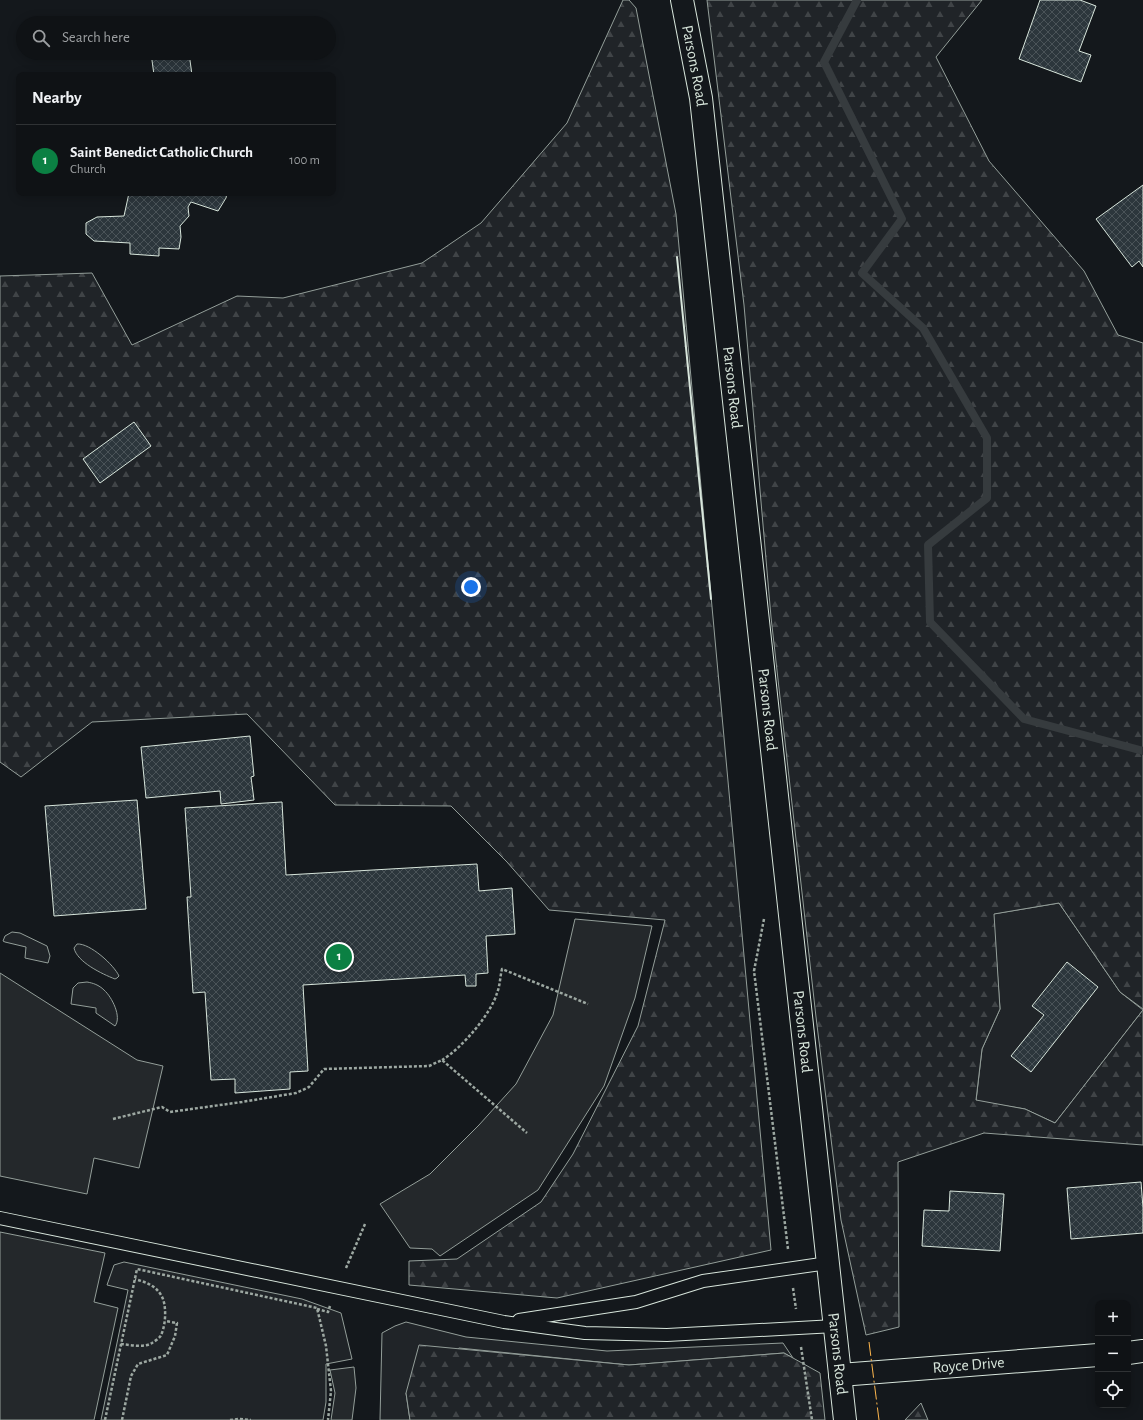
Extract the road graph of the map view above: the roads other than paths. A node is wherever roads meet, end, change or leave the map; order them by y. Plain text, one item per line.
1 (682, 0) edge
2 (0, 1218) edge
3 (828, 1263) junction
4 (504, 1322) junction
5 (835, 1326) junction
6 (1143, 1351) edge
7 (1131, 1353) edge
8 (1095, 1355) edge
9 (840, 1375) junction
10 (845, 1420) edge

1 - 3 street, Parsons Road
2 - 4 lane
3 - 4 lane
3 - 5 street, Parsons Road
4 - 5 lane
5 - 9 street, Parsons Road
6 - 7 street
8 - 9 street, Royce Drive
9 - 10 street, Parsons Road

